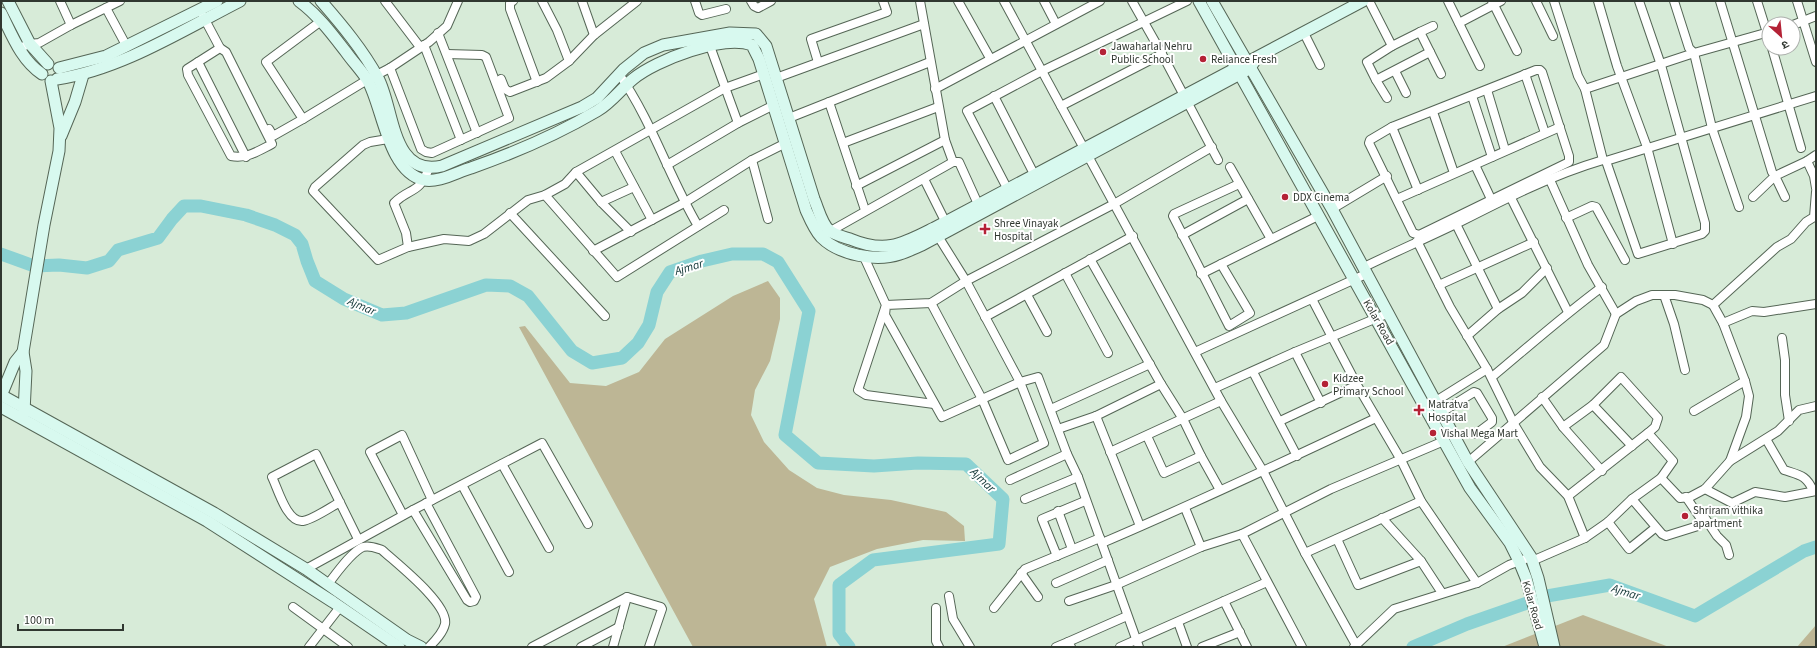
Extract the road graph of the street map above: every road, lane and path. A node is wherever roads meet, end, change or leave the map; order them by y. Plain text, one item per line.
1 (8, 1) edge
2 (60, 1) edge
3 (120, 1) edge
4 (217, 1) edge
5 (240, 1) edge
6 (299, 1) edge
7 (321, 1) edge
8 (385, 1) edge
9 (458, 1) edge
10 (513, 1) edge
11 (542, 1) edge
12 (582, 1) edge
13 (635, 1) edge
14 (695, 1) edge
15 (751, 1) edge
16 (771, 1) edge
17 (883, 1) edge
18 (920, 1) edge
19 (958, 1) edge
20 (1004, 1) edge
21 (1044, 1) edge
22 (1100, 1) edge
23 (1132, 1) edge
24 (1187, 1) edge
25 (1199, 1) edge
26 (1212, 1) edge
27 (1363, 1) edge
28 (1370, 1) edge
29 (1448, 1) edge
30 (1536, 1) edge
31 (1554, 1) edge
32 (1598, 1) edge
33 (1640, 1) edge
34 (1674, 1) edge
35 (1720, 1) edge
36 (1757, 1) edge
37 (1797, 1) edge
38 (1496, 2) edge
39 (1088, 4) edge
40 (106, 8) junction
41 (726, 9) dead end
42 (1, 13) edge
43 (202, 15) junction
44 (1762, 16) edge
45 (1816, 16) edge
46 (321, 21) junction
47 (1144, 22) junction
48 (1803, 22) junction
49 (1459, 23) junction
50 (924, 24) junction
51 (1056, 24) junction
52 (71, 25) junction
53 (1433, 26) dead end
54 (1420, 32) junction
55 (438, 33) junction
56 (1304, 33) junction
57 (594, 35) junction
58 (1553, 36) dead end
59 (1761, 37) edge
60 (1026, 41) junction
61 (1732, 43) junction
62 (34, 46) junction
63 (422, 46) junction
64 (710, 46) junction
65 (1392, 46) junction
66 (127, 47) junction
67 (220, 48) junction
68 (1517, 51) dead end
69 (21, 52) junction
70 (1430, 52) junction
71 (1694, 53) junction
72 (447, 54) junction
73 (1162, 54) junction
74 (1774, 56) edge
75 (990, 58) junction
76 (198, 62) junction
77 (569, 62) junction
78 (818, 62) junction
79 (930, 62) junction
80 (1816, 62) edge
81 (48, 64) junction
82 (1320, 65) dead end
83 (1661, 65) junction
84 (237, 66) dead end
85 (1480, 66) dead end
86 (390, 68) junction
87 (1243, 68) junction
88 (1042, 71) junction
89 (1395, 71) junction
90 (42, 74) junction
91 (619, 74) junction
92 (764, 74) junction
93 (1442, 74) dead end
94 (1525, 74) junction
95 (83, 75) junction
96 (56, 76) junction
97 (1621, 76) junction
98 (372, 78) junction
99 (776, 78) junction
100 (501, 79) dead end
101 (1376, 80) junction
102 (537, 82) junction
103 (627, 85) junction
104 (724, 88) junction
105 (935, 89) junction
106 (1585, 89) junction
107 (1487, 90) junction
108 (1406, 93) dead end
109 (994, 96) junction
110 (1472, 96) junction
111 (1816, 96) edge
112 (1387, 98) dead end
113 (1186, 99) junction
114 (829, 102) junction
115 (774, 105) junction
116 (1788, 105) junction
117 (1061, 106) junction
118 (938, 107) junction
119 (1433, 112) junction
120 (1754, 114) junction
121 (789, 118) junction
122 (303, 119) junction
123 (738, 123) junction
124 (1560, 127) junction
125 (1392, 128) junction
126 (1712, 128) junction
127 (650, 131) junction
128 (390, 133) junction
129 (477, 133) junction
130 (1544, 133) junction
131 (1681, 137) junction
132 (59, 140) junction
133 (461, 140) junction
134 (945, 140) junction
135 (786, 143) junction
136 (843, 143) junction
137 (1212, 147) junction
138 (1647, 148) junction
139 (1801, 148) dead end
140 (1505, 150) junction
141 (615, 151) junction
142 (1085, 152) junction
143 (1816, 155) edge
144 (246, 157) junction
145 (1492, 157) junction
146 (752, 160) junction
147 (1218, 160) dead end
148 (1605, 160) junction
149 (1807, 161) junction
150 (954, 162) junction
151 (667, 165) junction
152 (1475, 165) junction
153 (429, 168) junction
154 (1230, 168) dead end
155 (576, 172) junction
156 (1454, 173) junction
157 (1034, 174) junction
158 (1774, 174) junction
159 (1387, 176) junction
160 (924, 179) junction
161 (425, 180) junction
162 (1550, 180) junction
163 (1239, 184) junction
164 (856, 186) junction
165 (634, 187) junction
166 (1007, 188) junction
167 (1816, 188) edge
168 (1418, 190) junction
169 (1816, 192) edge
170 (544, 195) junction
171 (1510, 196) junction
172 (1753, 197) dead end
173 (1785, 197) dead end
174 (1248, 199) junction
175 (1397, 199) junction
176 (1491, 200) junction
177 (601, 202) junction
178 (684, 203) junction
179 (978, 204) junction
180 (1114, 204) junction
181 (1739, 207) dead end
182 (1332, 209) junction
183 (724, 210) dead end
184 (865, 210) junction
185 (510, 213) junction
186 (1318, 216) junction
187 (1815, 217) edge
188 (1566, 218) junction
189 (768, 219) dead end
190 (652, 220) junction
191 (945, 222) junction
192 (1456, 224) junction
193 (698, 226) junction
194 (631, 232) junction
195 (936, 232) junction
196 (826, 234) junction
197 (1182, 235) junction
198 (1133, 236) junction
199 (1271, 239) junction
200 (1417, 241) junction
201 (1534, 242) junction
202 (1673, 244) junction
203 (408, 247) junction
204 (593, 251) junction
205 (864, 257) junction
206 (1090, 259) junction
207 (1624, 260) dead end
208 (1221, 264) junction
209 (1477, 268) junction
210 (1547, 268) junction
211 (1365, 271) junction
212 (1065, 273) junction
213 (1201, 274) junction
214 (1355, 280) junction
215 (966, 281) junction
216 (1439, 286) junction
217 (1602, 287) junction
218 (1027, 295) junction
219 (1664, 295) junction
220 (1312, 299) junction
221 (931, 303) junction
222 (1816, 304) edge
223 (886, 305) junction
224 (1713, 305) junction
225 (1498, 309) junction
226 (1568, 312) junction
227 (1389, 313) junction
228 (1616, 314) junction
229 (605, 316) dead end
230 (986, 317) junction
231 (1376, 317) junction
232 (1723, 323) junction
233 (1048, 332) dead end
234 (1331, 336) junction
235 (1467, 336) junction
236 (1782, 338) dead end
237 (23, 352) junction
238 (1195, 352) junction
239 (1295, 352) junction
240 (1108, 354) dead end
241 (1150, 364) junction
242 (1487, 369) junction
243 (1685, 370) dead end
244 (1253, 372) junction
245 (1492, 377) junction
246 (1745, 381) junction
247 (1020, 382) junction
248 (1161, 384) junction
249 (1357, 385) junction
250 (1215, 388) junction
251 (1, 395) edge
252 (1542, 397) junction
253 (982, 399) junction
254 (1221, 401) junction
255 (1436, 401) junction
256 (1321, 402) junction
257 (934, 404) junction
258 (1593, 405) junction
259 (1816, 406) edge
260 (1, 407) edge
261 (24, 407) junction
262 (1051, 410) junction
263 (1694, 411) dead end
264 (1442, 412) junction
265 (1096, 416) junction
266 (1376, 418) junction
267 (23, 419) junction
268 (1183, 419) junction
269 (1280, 421) junction
270 (1789, 421) junction
271 (1514, 424) junction
272 (1563, 427) junction
273 (1058, 429) junction
274 (1648, 433) junction
275 (1476, 434) dead end
276 (1147, 436) junction
277 (1766, 439) junction
278 (1444, 441) junction
279 (1632, 446) junction
280 (1110, 452) junction
281 (1067, 454) junction
282 (1201, 456) junction
283 (1297, 456) junction
284 (1401, 460) junction
285 (1730, 461) junction
286 (1468, 462) junction
287 (502, 464) junction
288 (1263, 471) junction
289 (1602, 471) junction
290 (1078, 477) junction
291 (1661, 478) junction
292 (1010, 480) dead end
293 (462, 485) junction
294 (1705, 489) junction
295 (1220, 490) junction
296 (1815, 491) edge
297 (1568, 496) junction
298 (1688, 497) junction
299 (1025, 499) dead end
300 (1632, 499) junction
301 (429, 501) junction
302 (1085, 501) junction
303 (1421, 501) junction
304 (340, 502) junction
305 (1185, 508) junction
306 (413, 510) junction
307 (1058, 512) junction
308 (1285, 513) junction
309 (403, 515) junction
310 (1382, 518) junction
311 (1608, 522) junction
312 (588, 524) dead end
313 (1140, 526) junction
314 (1655, 528) junction
315 (1242, 534) junction
316 (1585, 538) junction
317 (358, 539) junction
318 (1337, 539) junction
319 (1101, 540) junction
320 (1201, 547) junction
321 (549, 548) dead end
322 (1072, 549) junction
323 (1305, 553) junction
324 (1729, 555) dead end
325 (1057, 556) junction
326 (1531, 559) junction
327 (1108, 560) junction
328 (1519, 561) junction
329 (1421, 562) junction
330 (306, 569) junction
331 (509, 572) dead end
332 (1021, 573) junction
333 (1267, 582) junction
334 (1477, 583) junction
335 (328, 584) junction
336 (1056, 584) dead end
337 (1116, 586) junction
338 (1442, 594) junction
339 (949, 596) dead end
340 (627, 597) junction
341 (1038, 597) dead end
342 (1069, 601) dead end
343 (1224, 601) junction
344 (293, 607) dead end
345 (340, 607) junction
346 (936, 608) dead end
347 (994, 608) dead end
348 (354, 610) junction
349 (1127, 616) junction
350 (1178, 622) junction
351 (619, 627) junction
352 (323, 628) junction
353 (1240, 632) junction
354 (1138, 643) edge
355 (340, 644) edge
356 (1070, 644) edge
357 (1354, 646) edge
358 (309, 647) edge
359 (348, 647) edge
360 (399, 647) edge
361 (421, 647) edge
362 (429, 647) edge
363 (532, 647) edge
364 (581, 647) edge
365 (613, 647) edge
366 (649, 647) edge
367 (939, 647) edge
368 (970, 647) edge
369 (1056, 647) edge
370 (1120, 647) edge
371 (1187, 647) edge
372 (1202, 647) edge
373 (1247, 647) edge
374 (1302, 647) edge
375 (1545, 647) edge
376 (1554, 647) edge

1 - 62 street
2 - 52 street
3 - 40 street
4 - 43 street
5 - 43 street
6 - 46 street
7 - 98 street
8 - 63 street
9 - 55 street
10 - 102 street
11 - 77 street
12 - 57 street
13 - 57 street
14 - 41 street
15 - 16 street
17 - 78 street
18 - 50 street
19 - 75 street
20 - 60 street
21 - 51 street
22 - 39 street
23 - 47 street
24 - 47 street
25 - 87 street, Kolar Road
26 - 87 street, Kolar Road
27 - 56 street
28 - 65 street
29 - 49 street
30 - 58 street
31 - 106 street
32 - 97 street
33 - 83 street
34 - 71 street
35 - 61 street
36 - 44 street
37 - 48 street
38 - 49 street
38 - 68 street
39 - 51 street
40 - 52 street
40 - 66 street
42 - 69 street
43 - 66 street
43 - 67 street
43 - 95 street
45 - 48 street
46 - 98 street
46 - 122 street
47 - 73 street
47 - 88 street
48 - 80 street
49 - 85 street
50 - 78 street
50 - 79 street
51 - 60 street
52 - 62 street
53 - 54 street
54 - 65 street
54 - 70 street
55 - 63 street
55 - 72 street
56 - 82 street
56 - 87 street
57 - 77 street
59 - 61 street
60 - 75 street
60 - 88 street
61 - 71 street
61 - 120 street
62 - 69 street
62 - 81 street
63 - 86 street
63 - 133 street
64 - 92 street
64 - 103 street
64 - 104 street
65 - 101 street
66 - 96 street
67 - 76 street
67 - 144 street
69 - 90 street
70 - 89 street
70 - 93 street
71 - 83 street
71 - 126 street
72 - 129 street
72 - 129 street
73 - 113 street
73 - 117 street
74 - 116 street
75 - 105 street
76 - 144 street
76 - 144 street
77 - 102 street
78 - 99 street
79 - 105 street
79 - 114 street
81 - 90 street
81 - 96 street
83 - 97 street
83 - 131 street
84 - 122 street
86 - 98 street
86 - 133 street
87 - 113 street
87 - 182 street, Kolar Road
87 - 186 street, Kolar Road
88 - 109 street
88 - 117 street
89 - 101 street
89 - 108 street
90 - 96 street
91 - 99 street
91 - 103 street
91 - 153 street
92 - 104 street
92 - 115 street
94 - 107 street
94 - 124 street
94 - 130 street
95 - 96 street
95 - 132 street
96 - 132 street
97 - 106 street
97 - 138 street
98 - 122 street
98 - 128 street
99 - 121 street
100 - 102 street
101 - 112 street
103 - 127 street
103 - 161 street
104 - 123 street
104 - 127 street
105 - 118 street
106 - 148 street
107 - 110 street
107 - 140 street
109 - 157 street
109 - 166 street
110 - 119 street
110 - 145 street
111 - 116 street
113 - 137 street
113 - 142 street
114 - 121 street
114 - 136 street
115 - 123 street
115 - 135 street
116 - 120 street
116 - 139 street
117 - 142 street
118 - 134 street
118 - 136 street
119 - 125 street
119 - 156 street
120 - 126 street
120 - 158 street
121 - 196 street
123 - 151 street
124 - 130 street
124 - 176 street
125 - 159 street
125 - 168 street
126 - 131 street
126 - 181 street
127 - 141 street
127 - 151 street
128 - 153 street
128 - 161 street
128 - 203 street
129 - 133 street
130 - 140 street
131 - 138 street
131 - 202 street
132 - 237 street
134 - 150 street
134 - 164 street
135 - 146 street
135 - 196 street
136 - 164 street
137 - 147 street
137 - 180 street
138 - 148 street
138 - 202 street
140 - 145 street
141 - 155 street
141 - 165 street
142 - 157 street
142 - 180 street
142 - 195 street
143 - 149 street
145 - 152 street
146 - 178 street
146 - 189 street
148 - 162 street
148 - 202 street
149 - 158 street
149 - 167 street
150 - 160 street
150 - 179 street
151 - 178 street
152 - 156 street
152 - 176 street
153 - 161 street
154 - 163 street
155 - 170 street
155 - 177 street
156 - 168 street
157 - 166 street
158 - 172 street
158 - 173 street
159 - 175 street
159 - 182 street
160 - 184 street
160 - 191 street
161 - 203 street
162 - 171 street
162 - 188 street
163 - 174 street
163 - 197 street
164 - 184 street
165 - 177 street
165 - 190 street
166 - 179 street
168 - 175 street
169 - 187 street
170 - 185 street
170 - 204 street
171 - 192 street
171 - 201 street
174 - 197 street
174 - 199 street
175 - 176 street
177 - 194 street
178 - 190 street
178 - 193 street
179 - 191 street
180 - 198 street
180 - 215 street
182 - 186 street
182 - 211 street, Kolar Road
183 - 193 street
184 - 196 street
185 - 203 street
185 - 229 street
186 - 199 street
186 - 214 street, Kolar Road
187 - 224 street
188 - 207 street
188 - 217 street
190 - 194 street
191 - 195 street
192 - 200 street
192 - 209 street
193 - 204 street
194 - 204 street
195 - 196 street
195 - 205 street
195 - 215 street
196 - 205 street
197 - 213 street
198 - 206 street
198 - 238 street
199 - 208 street
200 - 211 street
200 - 216 street
201 - 209 street
201 - 210 street
205 - 223 street
206 - 212 street
206 - 241 street
208 - 213 street
208 - 213 street
209 - 216 street
209 - 225 street
210 - 225 street
210 - 226 street
211 - 214 street
211 - 227 street, Kolar Road
212 - 218 street
212 - 240 street
214 - 220 street
214 - 231 street, Kolar Road
215 - 221 street
215 - 230 street
216 - 235 street
217 - 226 street
217 - 228 street
218 - 230 street
218 - 233 street
219 - 224 street
219 - 228 street
219 - 243 street
220 - 234 street
220 - 238 street
221 - 223 street
221 - 253 street
222 - 232 street
223 - 257 street
223 - 257 street
224 - 232 street
225 - 235 street
226 - 245 street
227 - 231 street
227 - 255 street, Kolar Road
228 - 252 street
230 - 247 street
231 - 234 street
231 - 278 street, Kolar Road
232 - 246 street
234 - 239 street
234 - 249 street
235 - 242 street
236 - 270 street
237 - 251 street
237 - 261 street
238 - 250 street
239 - 244 street
239 - 256 street
241 - 248 street
241 - 262 street
242 - 245 street
242 - 255 street
244 - 250 street
244 - 269 street
245 - 271 street
246 - 263 street
246 - 285 street
247 - 253 street
247 - 253 street
247 - 262 street
248 - 265 street
248 - 268 street
249 - 256 street
249 - 266 street
250 - 254 street
251 - 261 street
252 - 271 street
252 - 272 street
253 - 257 street
254 - 268 street
254 - 288 street
255 - 264 street, Kolar Road
256 - 269 street
258 - 272 street
258 - 274 street
258 - 279 street
259 - 270 street
260 - 267 street
261 - 267 street
261 - 330 street
262 - 273 street
264 - 275 street
264 - 286 street, Kolar Road
265 - 273 street
265 - 280 street
266 - 283 street
266 - 284 street
267 - 345 street
268 - 276 street
268 - 282 street
269 - 283 street
270 - 277 street
271 - 286 street
271 - 297 street
272 - 289 street
273 - 281 street
274 - 279 street
274 - 291 street
276 - 280 street
276 - 282 street
277 - 285 street
277 - 296 street
278 - 284 street
278 - 328 street, Kolar Road
279 - 289 street
280 - 313 street
281 - 290 street
281 - 292 street
282 - 295 street
283 - 288 street
284 - 303 street
284 - 308 street
285 - 294 street
286 - 326 street, Kolar Road
287 - 293 street
287 - 312 street
287 - 321 street
288 - 295 street
288 - 308 street
289 - 297 street
290 - 299 street
290 - 302 street
291 - 298 street
291 - 300 street
293 - 301 street
293 - 331 street
294 - 296 street
294 - 298 street
295 - 305 street
297 - 316 street
298 - 314 street
298 - 324 street
300 - 311 street
300 - 314 street
301 - 306 street
301 - 306 street
301 - 309 street
302 - 307 street
302 - 319 street
303 - 310 street
303 - 334 street
304 - 304 street
304 - 317 street
305 - 313 street
305 - 320 street
306 - 309 street
307 - 322 street
307 - 325 street
308 - 315 street
308 - 323 street
309 - 317 street
310 - 318 street
310 - 329 street
311 - 314 street
311 - 316 street
313 - 319 street
315 - 320 street
315 - 333 street
316 - 326 street
317 - 330 street
318 - 323 street
318 - 329 street
319 - 322 street
319 - 327 street
320 - 337 street
322 - 325 street
323 - 357 street
325 - 332 street
326 - 328 street
326 - 376 street, Kolar Road
327 - 336 street
327 - 337 street
328 - 334 street
328 - 375 street, Kolar Road
329 - 338 street
330 - 335 street
332 - 341 street
332 - 347 street
333 - 343 street
333 - 374 street
334 - 338 street
335 - 348 street
335 - 362 street
337 - 342 street
337 - 349 street
338 - 357 street
339 - 368 street
340 - 351 street
340 - 363 street
340 - 366 street
343 - 350 street
343 - 353 street
344 - 352 street
345 - 348 street
345 - 352 street
346 - 367 street
348 - 360 street
348 - 361 street
349 - 354 street
349 - 356 street
350 - 354 street
350 - 371 street
351 - 364 street
351 - 365 street
352 - 355 street
352 - 358 street
353 - 372 street
353 - 373 street
354 - 370 street
355 - 359 street
356 - 369 street

